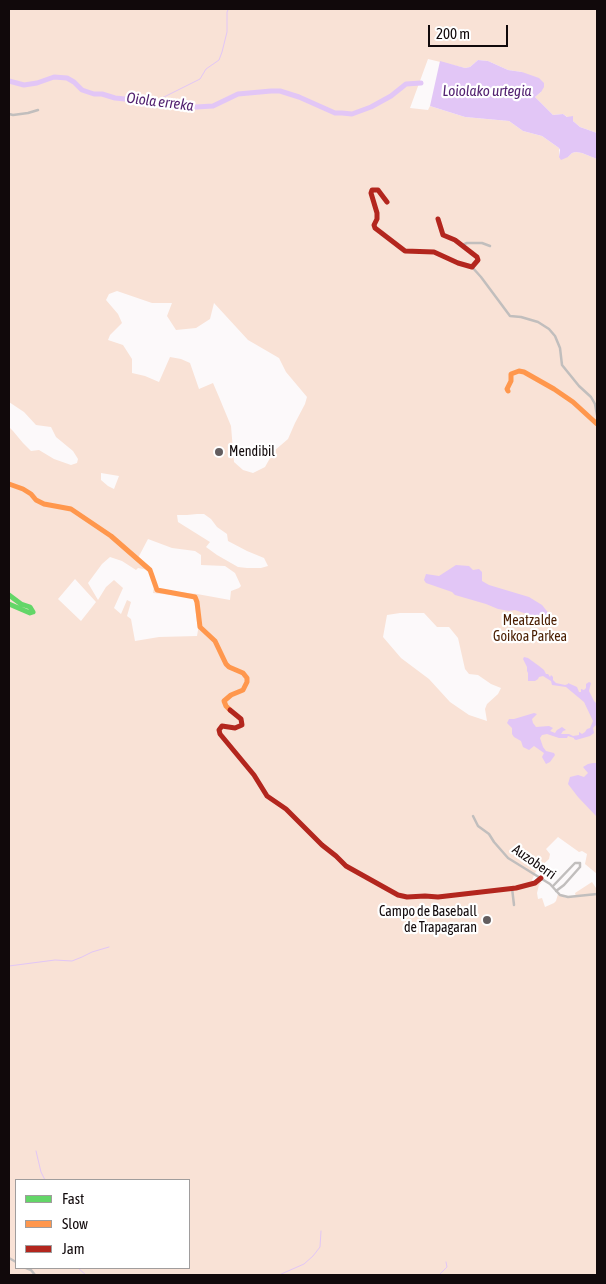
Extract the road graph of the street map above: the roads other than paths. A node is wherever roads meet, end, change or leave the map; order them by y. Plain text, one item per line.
1 (38, 110) dead end
2 (9, 114) edge
3 (387, 202) dead end
4 (438, 219) dead end
5 (462, 245) junction
6 (490, 246) dead end
7 (472, 267) junction
8 (508, 391) dead end
9 (597, 415) edge
10 (597, 424) edge
11 (9, 484) edge
12 (9, 594) edge
13 (9, 604) edge
14 (474, 816) dead end
15 (541, 878) junction
16 (552, 886) junction
17 (512, 888) junction
18 (556, 891) junction
19 (597, 894) edge
20 (514, 905) dead end

1 - 2 street
3 - 7 street
4 - 5 street
5 - 6 street
5 - 7 street
7 - 9 street
8 - 10 street
11 - 17 street
12 - 13 street
14 - 15 street, Auzoberri
15 - 16 street, Auzoberri
15 - 17 street
16 - 18 street, Auzoberri
16 - 18 street
17 - 20 street
18 - 19 street, Auzoberri

